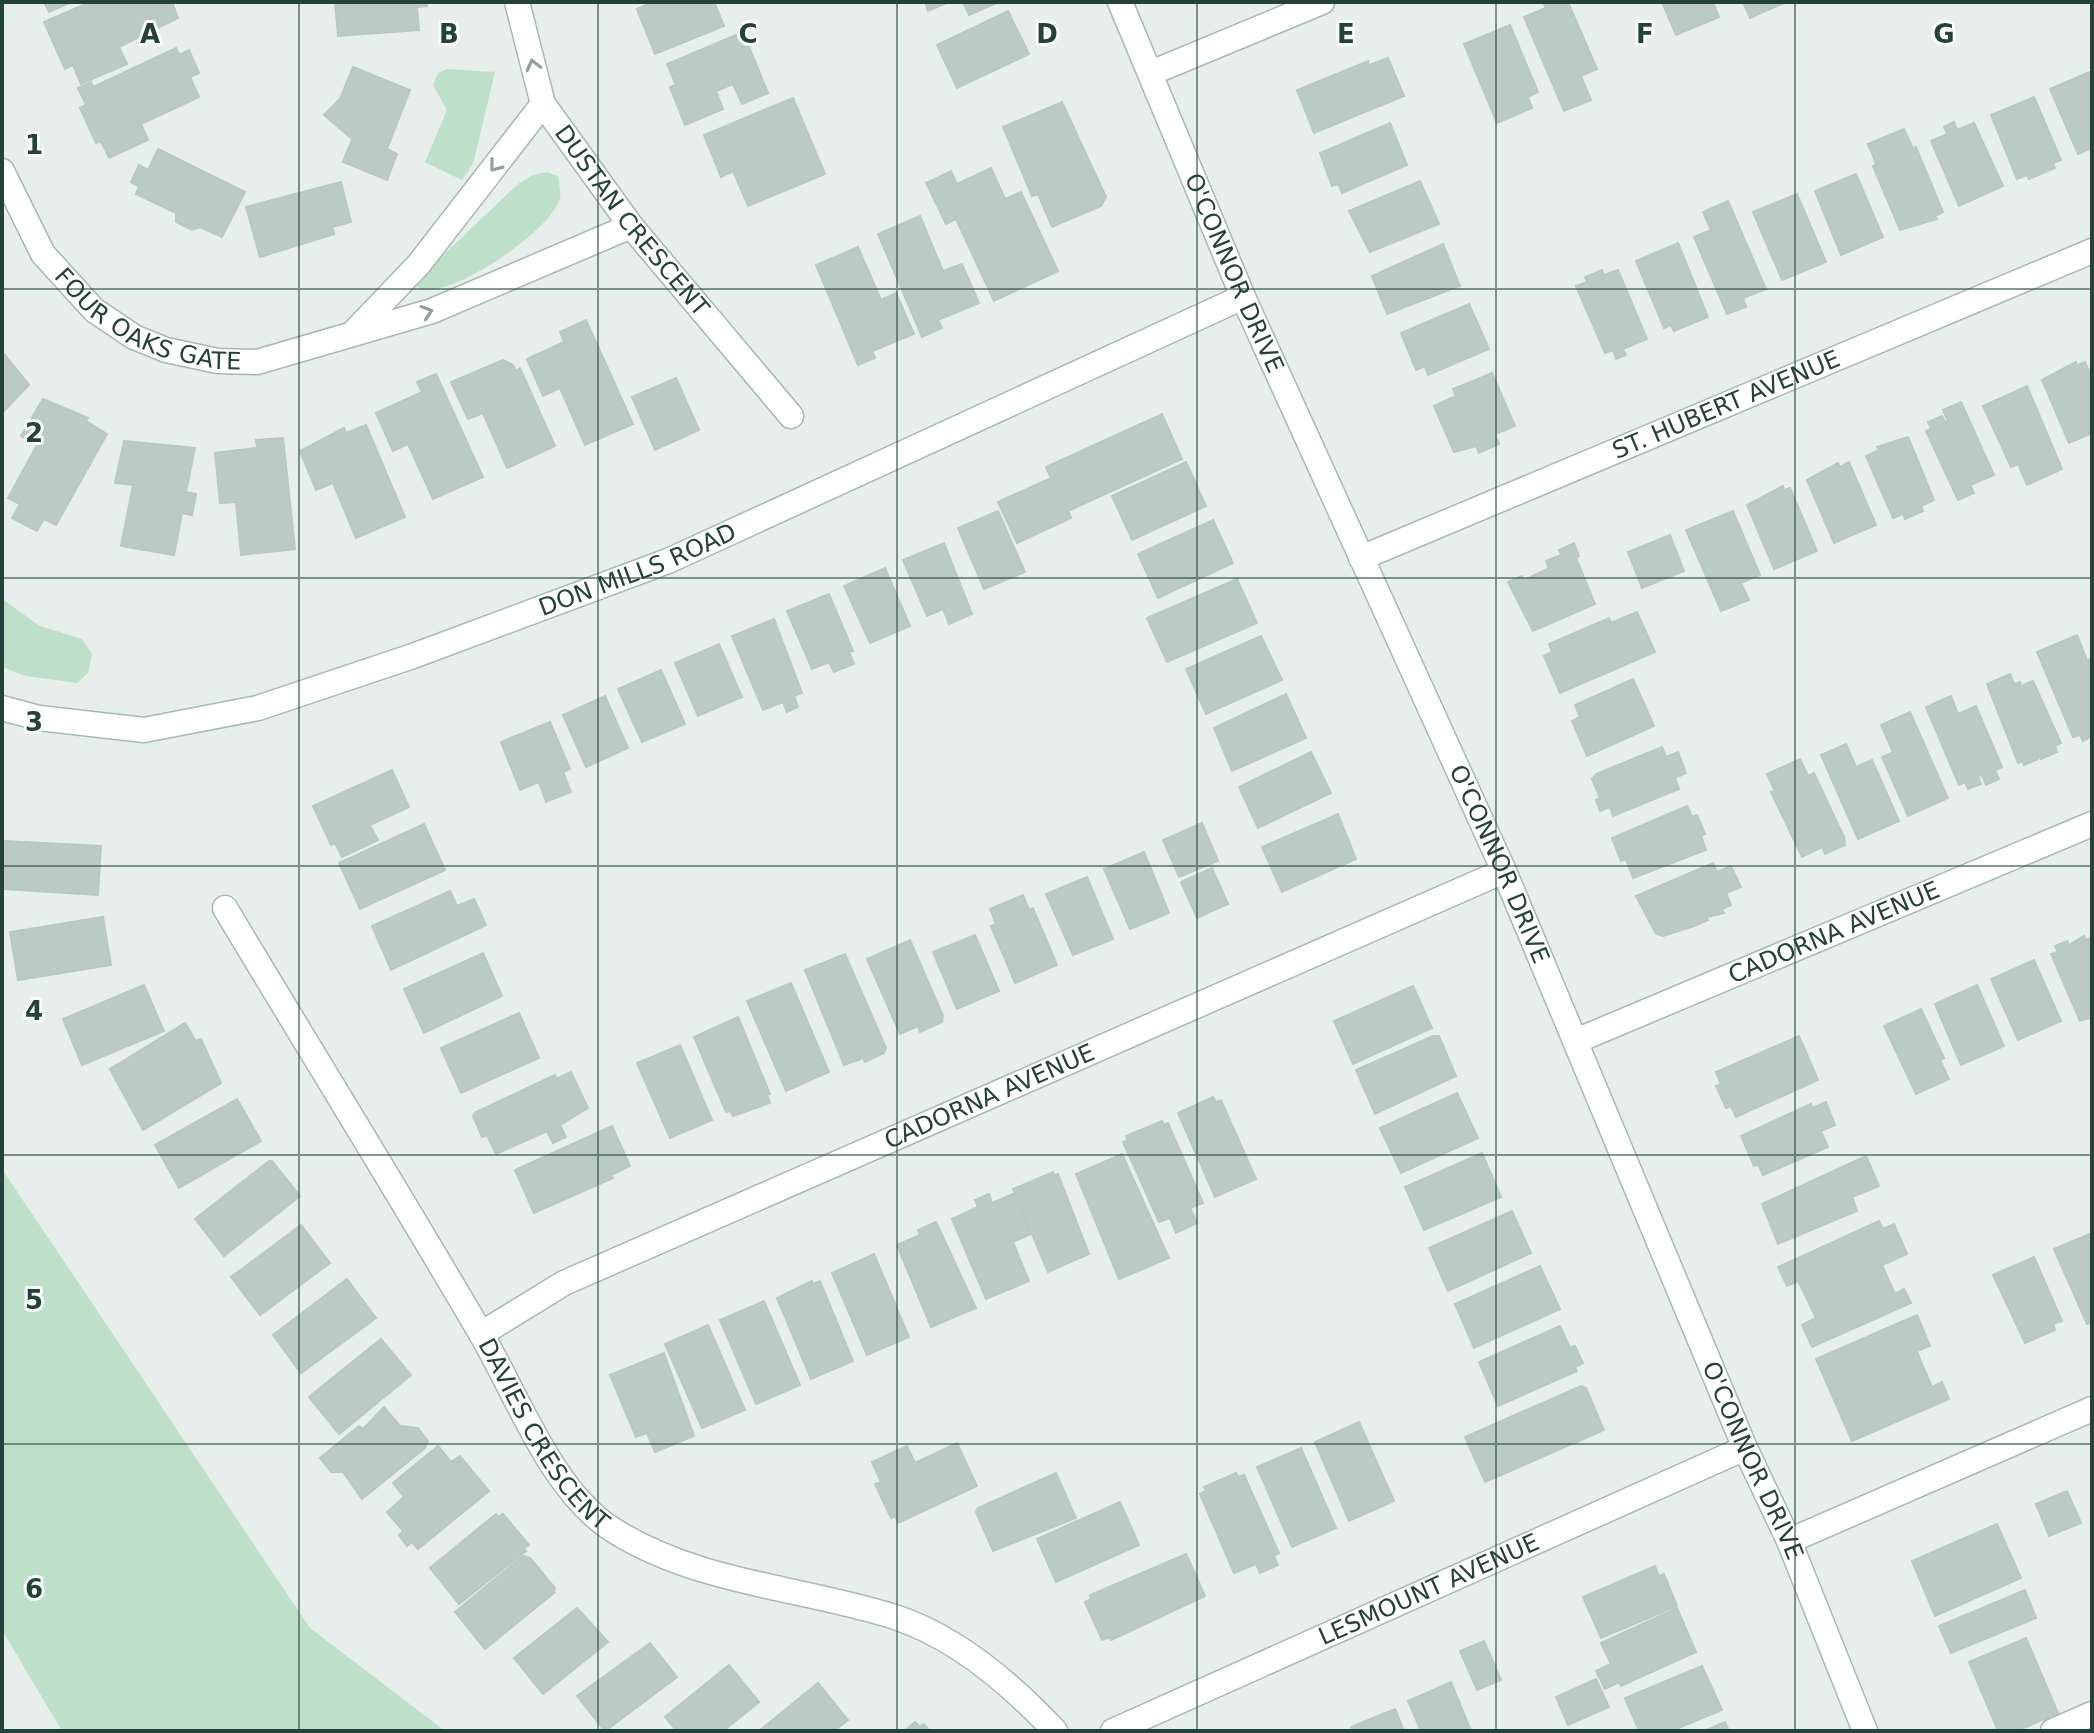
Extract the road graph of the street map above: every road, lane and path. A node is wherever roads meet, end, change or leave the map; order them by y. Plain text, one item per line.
1 (517, 2) edge
2 (1120, 2) edge
3 (1322, 2) edge
4 (1151, 73) junction
5 (543, 104) junction
6 (2, 171) edge
7 (631, 226) junction
8 (2092, 251) edge
9 (1243, 297) junction
10 (352, 334) junction
11 (791, 416) dead end
12 (1361, 558) junction
13 (2, 708) edge
14 (2092, 824) edge
15 (1504, 871) junction
16 (225, 908) dead end
17 (1576, 1041) junction
18 (481, 1334) junction
19 (2092, 1409) edge
20 (1745, 1448) junction
21 (1789, 1541) junction
22 (2092, 1714) edge
23 (1055, 1731) edge
24 (1113, 1731) edge
25 (1865, 1731) edge
26 (2053, 1731) edge

5 -> 1 street, DUSTAN CRESCENT
2 - 4 street, O'CONNOR DRIVE
3 - 4 street
4 - 9 street, O'CONNOR DRIVE
5 - 7 street, DUSTAN CRESCENT
5 -> 10 street, FOUR OAKS GATE
6 - 10 street, FOUR OAKS GATE
10 -> 7 street, FOUR OAKS GATE
7 - 11 street, DUSTAN CRESCENT
8 - 12 street, ST. HUBERT AVENUE
9 - 12 street, O'CONNOR DRIVE
9 - 13 street, DON MILLS ROAD
12 - 15 street, O'CONNOR DRIVE
14 - 17 street, CADORNA AVENUE
15 - 17 street, O'CONNOR DRIVE
15 - 18 street, CADORNA AVENUE
16 - 18 street, DAVIES CRESCENT
17 - 20 street, O'CONNOR DRIVE
18 - 23 street, DAVIES CRESCENT
19 - 21 street
20 - 21 street, O'CONNOR DRIVE
20 - 24 street, LESMOUNT AVENUE
21 - 25 street, O'CONNOR DRIVE
22 - 26 street

